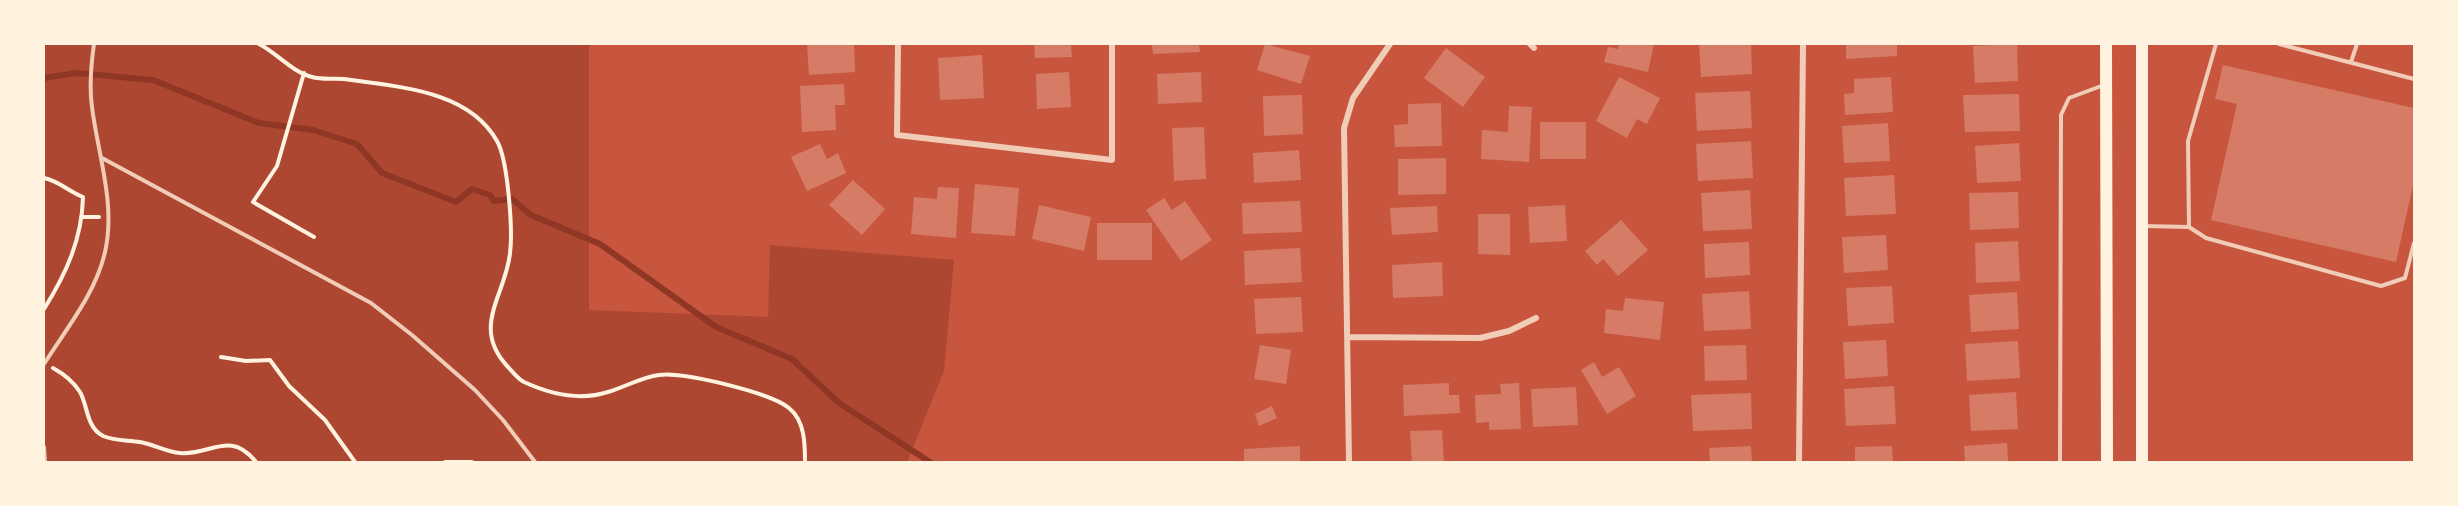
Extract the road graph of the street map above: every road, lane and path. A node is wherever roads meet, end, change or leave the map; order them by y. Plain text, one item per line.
1 (94, 44) edge
2 (259, 44) edge
3 (898, 44) edge
4 (1112, 44) edge
5 (1390, 44) edge
6 (1803, 44) edge
7 (2106, 44) edge
8 (2142, 44) edge
9 (2216, 44) edge
10 (2279, 44) edge
11 (2356, 44) edge
12 (2351, 62) junction
13 (304, 73) junction
14 (2415, 79) edge
15 (2106, 84) junction
16 (102, 158) junction
17 (44, 177) edge
18 (2143, 226) junction
19 (2189, 227) junction
20 (314, 237) dead end
21 (2415, 243) edge
22 (44, 309) edge
23 (1536, 318) dead end
24 (1348, 337) junction
25 (221, 357) dead end
26 (44, 364) edge
27 (56, 369) dead end
28 (44, 447) edge
29 (45, 462) edge
30 (256, 462) edge
31 (355, 462) edge
32 (446, 462) edge
33 (472, 462) edge
34 (536, 462) edge
35 (805, 462) edge
36 (1349, 462) edge
37 (1799, 462) edge
38 (2060, 462) edge
39 (2107, 462) edge
40 (2142, 462) edge

1 - 16 lane
2 - 13 path
3 - 4 street
5 - 24 street
6 - 37 street
7 - 15 main road
8 - 18 main road
9 - 19 lane
10 - 12 lane
11 - 12 lane
12 - 14 lane
13 - 20 path
13 - 35 path
15 - 38 lane
15 - 39 main road
16 - 26 lane
16 - 34 lane
17 - 22 path
18 - 19 lane
18 - 40 main road
19 - 21 lane
23 - 24 street
24 - 36 street
25 - 31 path
27 - 30 path
28 - 29 lane
32 - 33 path

